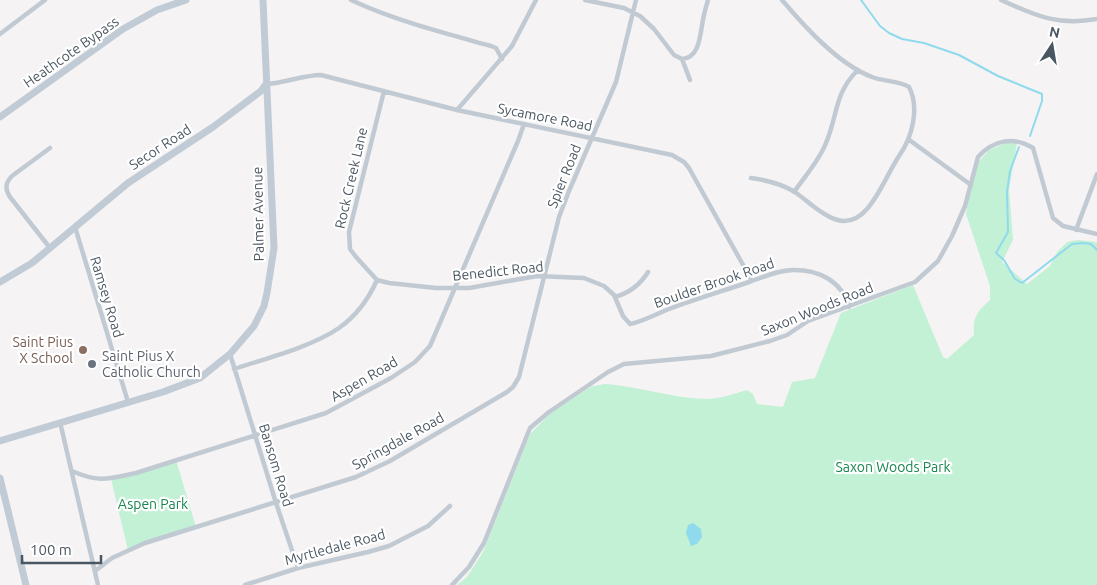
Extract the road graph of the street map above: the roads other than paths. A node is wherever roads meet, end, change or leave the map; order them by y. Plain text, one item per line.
1 (45, 0) edge
2 (186, 0) edge
3 (262, 0) edge
4 (351, 0) edge
5 (536, 0) edge
6 (585, 0) edge
7 (636, 0) edge
8 (708, 0) edge
9 (782, 0) edge
10 (1001, 0) edge
11 (633, 12) junction
12 (1097, 19) edge
13 (0, 34) edge
14 (502, 59) junction
15 (682, 59) junction
16 (858, 70) junction
17 (690, 80) dead end
18 (266, 84) junction
19 (384, 91) junction
20 (457, 110) junction
21 (0, 117) edge
22 (524, 124) junction
23 (591, 137) junction
24 (908, 139) junction
25 (50, 148) dead end
26 (1097, 174) edge
27 (751, 178) dead end
28 (971, 185) junction
29 (794, 192) junction
30 (75, 227) junction
31 (1076, 230) junction
32 (1097, 234) edge
33 (50, 248) junction
34 (648, 272) dead end
35 (544, 276) junction
36 (377, 280) junction
37 (752, 281) junction
38 (0, 282) edge
39 (454, 288) junction
40 (615, 297) junction
41 (849, 307) junction
42 (630, 324) joint
43 (230, 354) junction
44 (234, 369) junction
45 (128, 402) junction
46 (60, 422) junction
47 (255, 435) junction
48 (0, 441) edge
49 (72, 471) junction
50 (0, 478) edge
51 (276, 503) junction
52 (450, 506) dead end
53 (298, 568) junction
54 (95, 571) junction
55 (26, 585) edge
56 (98, 585) edge
57 (245, 585) edge
58 (452, 585) edge

1 - 13 street
2 - 21 main road, Heathcote Bypass
3 - 18 main road
4 - 14 street
5 - 14 street
6 - 11 street
7 - 11 street, Spier Road
8 - 15 street
9 - 16 street
10 - 12 street
11 - 15 street
11 - 23 street, Spier Road
14 - 20 street
15 - 17 street
16 - 24 street
16 - 29 street
18 - 19 street, Sycamore Road
18 - 30 main road, Secor Road
18 - 43 main road, Palmer Avenue
19 - 20 street, Sycamore Road
19 - 36 street, Rock Creek Lane
20 - 22 street, Sycamore Road
22 - 23 street, Sycamore Road
22 - 39 street, Aspen Road
23 - 35 street, Spier Road
23 - 37 street, Sycamore Road
24 - 28 street
24 - 29 street
25 - 33 street
26 - 31 street
27 - 29 street
28 - 31 street, Saxon Woods Road
28 - 41 street, Saxon Woods Road
30 - 33 main road, Secor Road
30 - 45 street, Ramsey Road
31 - 32 street
33 - 38 main road, Secor Road
34 - 40 street
35 - 39 street, Benedict Road
35 - 40 street, Benedict Road
35 - 51 street, Springdale Road
36 - 39 street, Benedict Road
36 - 44 street
37 - 41 street, Boulder Brook Road
37 - 42 street, Boulder Brook Road
39 - 47 street, Aspen Road
40 - 42 street, Benedict Road
41 - 58 street, Saxon Woods Road
43 - 44 street
43 - 45 main road, Palmer Avenue
44 - 47 street, Bansom Road
45 - 46 main road, Palmer Avenue
46 - 48 main road, Palmer Avenue
46 - 49 street
47 - 49 street, Aspen Road
47 - 51 street, Bansom Road
49 - 54 street
50 - 55 main road
51 - 53 street, Bansom Road
51 - 54 street, Springdale Road
52 - 53 street, Myrtledale Road
53 - 57 street, Myrtledale Road
54 - 56 street

